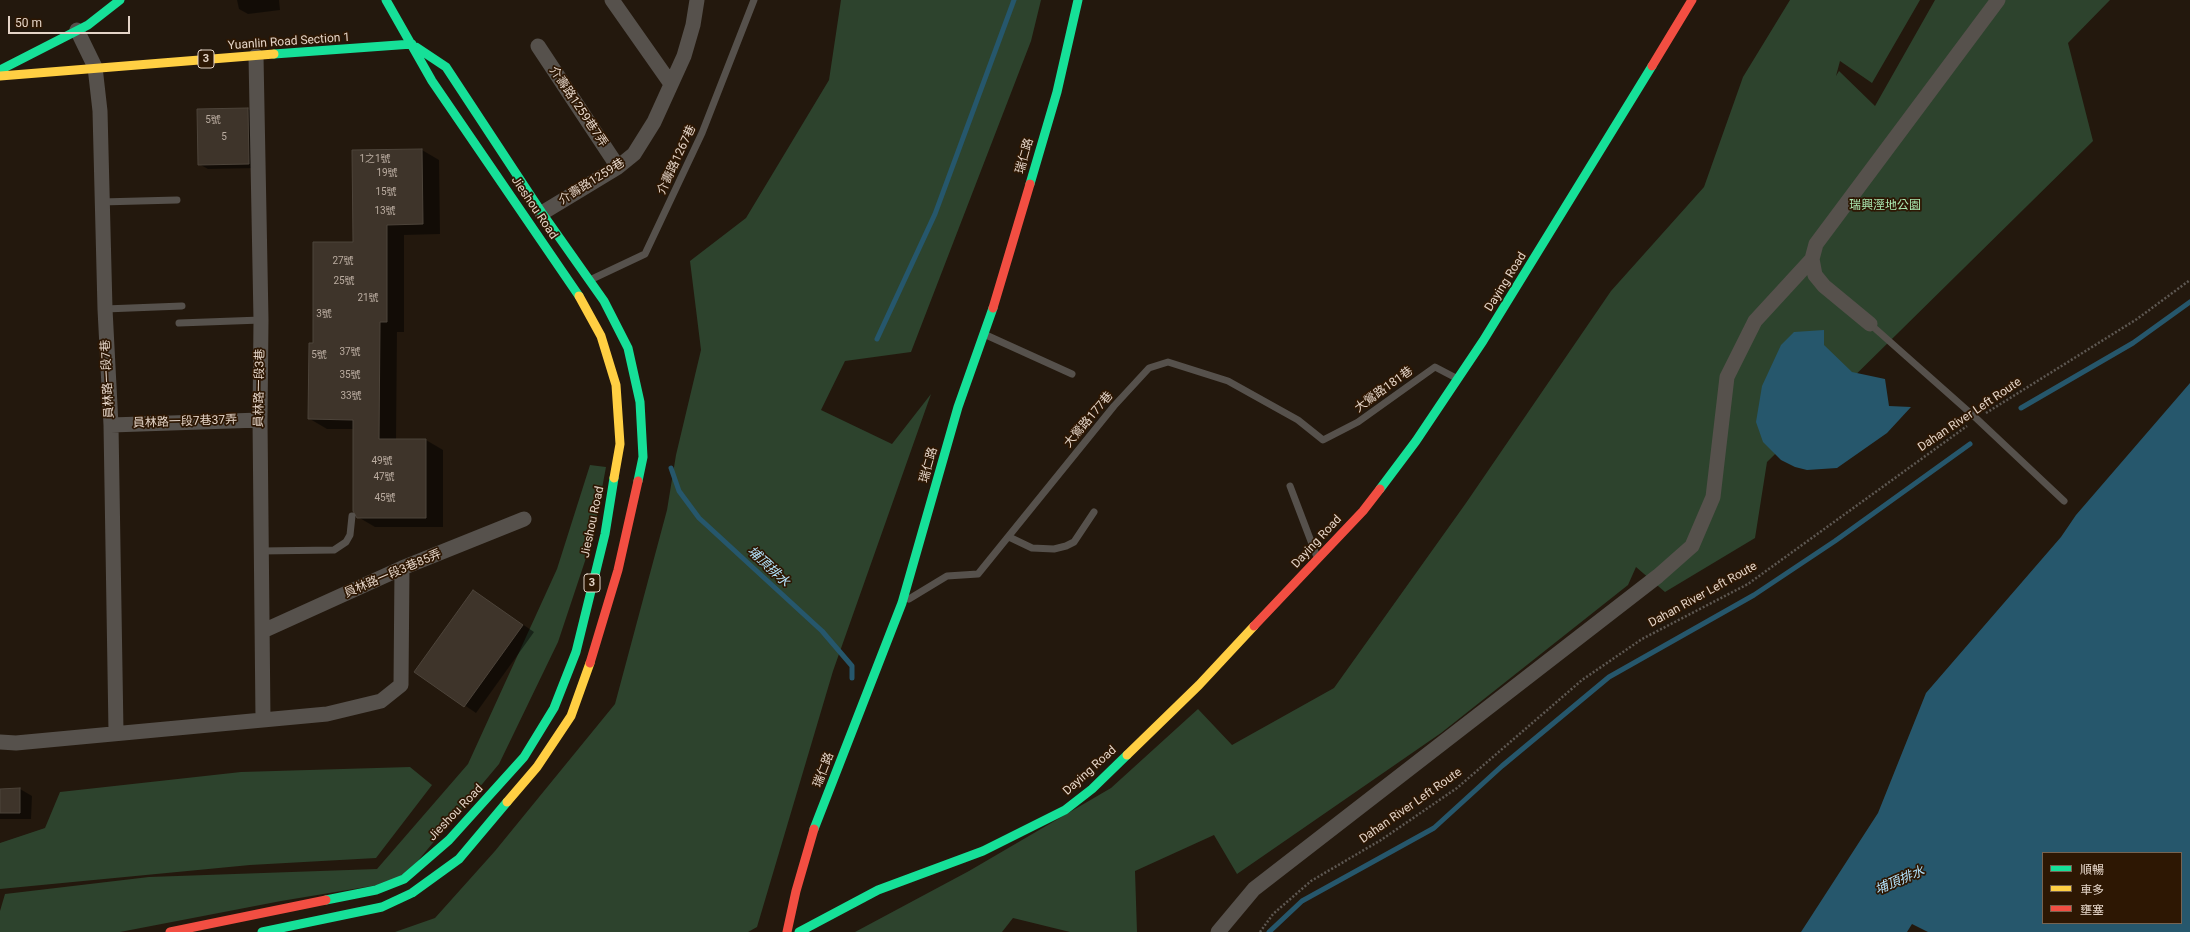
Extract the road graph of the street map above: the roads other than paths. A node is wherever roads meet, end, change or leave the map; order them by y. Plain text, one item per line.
1 (120, 0) edge
2 (386, 0) edge
3 (612, 0) edge
4 (697, 0) edge
5 (754, 0) edge
6 (1078, 0) edge
7 (1692, 0) edge
8 (1998, 0) edge
9 (77, 30) junction
10 (412, 44) junction
11 (538, 46) dead end
12 (256, 56) junction
13 (95, 67) junction
14 (0, 70) edge
15 (0, 76) edge
16 (671, 84) junction
17 (618, 167) junction
18 (177, 200) dead end
19 (101, 202) junction
20 (542, 213) junction
21 (1812, 259) junction
22 (590, 280) junction
23 (572, 286) junction
24 (182, 306) dead end
25 (105, 309) junction
26 (261, 320) junction
27 (180, 323) dead end
28 (1870, 324) joint
29 (984, 334) junction
30 (1072, 374) dead end
31 (1457, 379) junction
32 (260, 420) junction
33 (111, 424) junction
34 (1323, 440) joint
35 (1290, 486) dead end
36 (2064, 501) dead end
37 (1094, 512) dead end
38 (352, 516) dead end
39 (524, 519) dead end
40 (1009, 537) junction
41 (262, 551) junction
42 (1317, 559) junction
43 (402, 568) junction
44 (902, 603) junction
45 (262, 631) junction
46 (263, 720) junction
47 (116, 732) junction
48 (0, 742) edge
49 (170, 932) edge
50 (262, 932) edge
51 (787, 932) edge
52 (799, 932) edge
53 (1218, 932) edge

1 - 9 main road
2 - 10 main road, Jieshou Road
3 - 16 street
4 - 16 street, 介壽路1259巷
5 - 22 lane, 介壽路1267巷
6 - 29 main road, 瑞仁路
7 - 31 main road, Daying Road
8 - 21 street
9 - 13 street, 員林路一段7巷
9 - 14 main road
10 - 12 main road, Yuanlin Road Section 1 / 3
10 - 20 main road, Jieshou Road / 3
10 - 23 main road, Jieshou Road / 3
11 - 17 street, 介壽路1259巷7弄
12 - 13 main road, Yuanlin Road Section 1 / 3
12 - 26 street, 員林路一段3巷
13 - 15 main road, Yuanlin Road Section 1 / 3
13 - 19 street, 員林路一段7巷
16 - 17 street, 介壽路1259巷
17 - 20 street, 介壽路1259巷
18 - 19 lane
19 - 25 street, 員林路一段7巷
20 - 22 main road, Jieshou Road / 3
21 - 28 street
21 - 53 street
22 - 23 lane, 介壽路1267巷
22 - 50 main road, Jieshou Road / 3
23 - 49 main road, Jieshou Road / 3
24 - 25 lane
25 - 33 street, 員林路一段7巷
26 - 27 lane
26 - 32 street, 員林路一段3巷
28 - 36 lane
29 - 30 lane
29 - 44 main road, 瑞仁路
31 - 34 lane, 大鶯路181巷
31 - 42 main road, Daying Road
32 - 33 street, 員林路一段7巷37弄
32 - 41 street, 員林路一段3巷
33 - 47 street, 員林路一段7巷
34 - 40 lane, 大鶯路177巷
35 - 42 lane
37 - 40 lane
38 - 41 lane
39 - 43 street, 員林路一段3巷85弄
40 - 44 lane, 大鶯路177巷
41 - 45 street, 員林路一段3巷
42 - 52 main road, Daying Road
43 - 45 street, 員林路一段3巷85弄
43 - 46 street
44 - 51 main road, 瑞仁路
45 - 46 street, 員林路一段3巷
46 - 47 street
47 - 48 street

